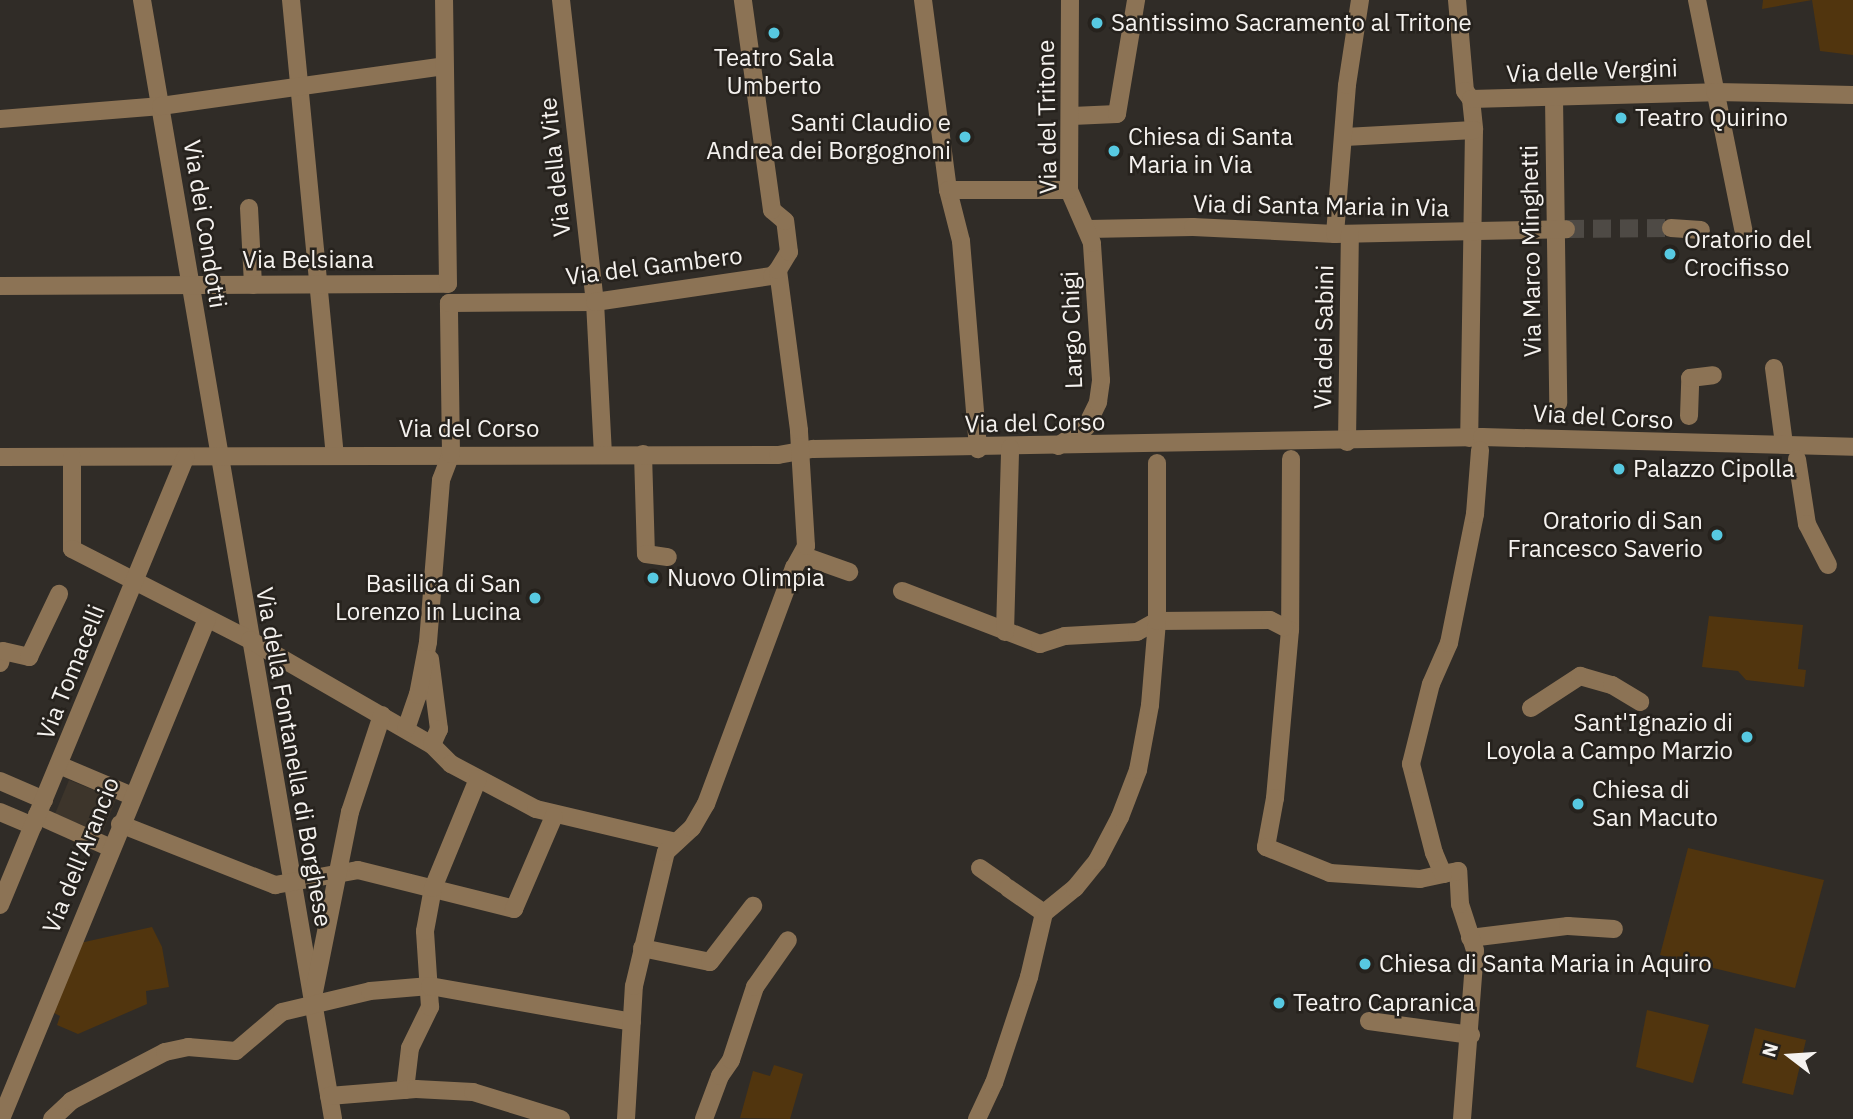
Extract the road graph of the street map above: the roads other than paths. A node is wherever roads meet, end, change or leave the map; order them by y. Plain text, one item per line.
1 (142, 0) edge
2 (291, 0) edge
3 (444, 0) edge
4 (561, 0) edge
5 (743, 0) edge
6 (923, 0) edge
7 (1070, 0) edge
8 (1136, 0) edge
9 (1360, 0) edge
10 (1457, 0) edge
11 (1697, 0) edge
12 (444, 66) junction
13 (299, 87) junction
14 (1715, 92) junction
15 (1853, 95) edge
16 (1554, 98) junction
17 (1477, 99) junction
18 (161, 106) junction
19 (1072, 116) junction
20 (0, 119) edge
21 (1474, 130) junction
22 (1345, 137) junction
23 (948, 190) junction
24 (1069, 190) junction
25 (249, 208) dead end
26 (1671, 228) tunnel mouth
27 (1088, 229) junction
28 (1560, 229) junction
29 (1744, 229) dead end
30 (1701, 230) dead end
31 (1473, 233) junction
32 (1343, 234) junction
33 (778, 271) junction
34 (191, 284) junction
35 (253, 285) junction
36 (318, 285) junction
37 (0, 286) edge
38 (595, 302) junction
39 (1774, 368) dead end
40 (1713, 375) dead end
41 (1558, 403) dead end
42 (1783, 436) dead end
43 (1347, 442) junction
44 (1475, 444) junction
45 (1689, 446) junction
46 (1853, 447) edge
47 (1010, 448) junction
48 (1052, 448) junction
49 (978, 449) junction
50 (335, 453) junction
51 (451, 454) junction
52 (603, 454) junction
53 (643, 454) junction
54 (802, 454) junction
55 (217, 456) junction
56 (0, 457) edge
57 (72, 457) junction
58 (186, 457) junction
59 (1291, 459) dead end
60 (1797, 459) dead end
61 (1157, 463) dead end
62 (229, 519) joint
63 (804, 556) junction
64 (668, 557) dead end
65 (1828, 565) dead end
66 (849, 572) dead end
67 (134, 582) junction
68 (902, 591) dead end
69 (59, 594) dead end
70 (207, 619) junction
71 (1157, 621) junction
72 (1287, 629) junction
73 (1005, 632) junction
74 (250, 640) junction
75 (428, 642) junction
76 (0, 663) edge
77 (1640, 702) dead end
78 (1531, 708) dead end
79 (382, 715) junction
80 (405, 729) junction
81 (432, 745) junction
82 (59, 765) junction
83 (478, 779) junction
84 (0, 781) edge
85 (132, 796) junction
86 (0, 812) edge
87 (38, 813) junction
88 (554, 816) junction
89 (120, 824) junction
90 (676, 842) junction
91 (111, 848) junction
92 (980, 868) dead end
93 (341, 870) junction
94 (1443, 874) junction
95 (290, 880) junction
96 (433, 888) junction
97 (0, 905) edge
98 (753, 906) dead end
99 (1047, 911) junction
100 (1614, 929) dead end
101 (1470, 938) junction
102 (788, 940) dead end
103 (642, 948) junction
104 (430, 986) junction
105 (311, 1004) junction
106 (632, 1021) junction
107 (1369, 1021) dead end
108 (1471, 1035) junction
109 (405, 1090) junction
110 (328, 1094) junction
111 (2, 1115) edge
112 (52, 1119) edge
113 (333, 1119) edge
114 (561, 1119) edge
115 (626, 1119) edge
116 (704, 1119) edge
117 (977, 1119) edge
118 (1462, 1119) edge

1 - 18 street, Via dei Condotti
2 - 13 street
3 - 12 street
4 - 38 street, Via della Vite
5 - 33 street
6 - 23 street
7 - 19 street, Via del Tritone
8 - 19 street
9 - 22 street, Via dei Sabini
10 - 17 street
11 - 14 street
12 - 13 street
12 - 36 street, Via Belsiana
13 - 18 street
13 - 36 street
14 - 15 street, Via delle Vergini
14 - 16 street, Via delle Vergini
14 - 29 street
16 - 17 street, Via delle Vergini
16 - 28 street, Via Marco Minghetti
17 - 21 street
18 - 20 street
18 - 34 street, Via dei Condotti
19 - 24 street, Via del Tritone
21 - 22 street
21 - 31 street
22 - 32 street, Via dei Sabini
23 - 24 street
23 - 49 street
24 - 27 street, Via del Tritone
25 - 35 street
26 - 30 street
27 - 32 street, Via di Santa Maria in Via
27 - 48 street, Largo Chigi
28 - 31 street, Via di Santa Maria in Via
28 - 41 street, Via Marco Minghetti
31 - 32 street, Via di Santa Maria in Via
31 - 44 street
32 - 43 street, Via dei Sabini
33 - 38 street, Via del Gambero
33 - 54 street
34 - 35 street, Via Belsiana
34 - 37 street, Via Belsiana
34 - 55 street, Via dei Condotti
35 - 36 street, Via Belsiana
36 - 50 street
38 - 51 street, Via del Gambero
38 - 52 street, Via della Vite
39 - 42 street
40 - 45 street
43 - 44 street, Via del Corso
43 - 48 street, Via del Corso
44 - 45 street, Via del Corso
44 - 94 street
45 - 46 street, Via del Corso
47 - 48 street, Via del Corso
47 - 49 street, Via del Corso
47 - 73 street
49 - 54 street, Via del Corso
50 - 51 street, Via del Corso
50 - 55 street, Via del Corso
51 - 52 street, Via del Corso
51 - 75 street
52 - 53 street, Via del Corso
53 - 54 street, Via del Corso
53 - 64 street
54 - 63 street
55 - 58 street, Via del Corso
55 - 62 street, Via dei Condotti
56 - 57 street
57 - 58 street
57 - 67 street
58 - 67 street, Via Tomacelli
59 - 72 street
60 - 65 street
61 - 71 street
62 - 74 street, Via della Fontanella di Borghese
63 - 66 street
63 - 90 street
67 - 70 street
67 - 82 street, Via Tomacelli
68 - 73 street
69 - 76 street
70 - 74 street
70 - 85 street, Via dell'Arancio
71 - 72 street
71 - 73 street
71 - 99 street
72 - 94 street
74 - 79 street
74 - 95 street, Via della Fontanella di Borghese
75 - 80 street
75 - 81 street
77 - 78 street
79 - 80 street
79 - 93 street
80 - 81 street
81 - 83 street
82 - 85 street
82 - 87 street, Via Tomacelli
83 - 88 street
83 - 96 street
84 - 87 street
85 - 89 street, Via dell'Arancio
86 - 87 street
87 - 91 street
87 - 97 street, Via Tomacelli
88 - 90 street
88 - 96 street
89 - 91 street, Via dell'Arancio
89 - 95 street
90 - 103 street
91 - 111 street, Via dell'Arancio
92 - 99 street
93 - 95 street
93 - 96 street
93 - 105 street
94 - 101 street
95 - 105 street, Via della Fontanella di Borghese
96 - 104 street
98 - 103 street
99 - 117 street
100 - 101 street
101 - 108 street
102 - 116 street
103 - 106 street
104 - 105 street
104 - 106 street
104 - 109 street
105 - 110 street, Via della Fontanella di Borghese
105 - 112 street
106 - 115 street
107 - 108 street
108 - 118 street
109 - 110 street
109 - 114 street
110 - 113 street, Via della Fontanella di Borghese

